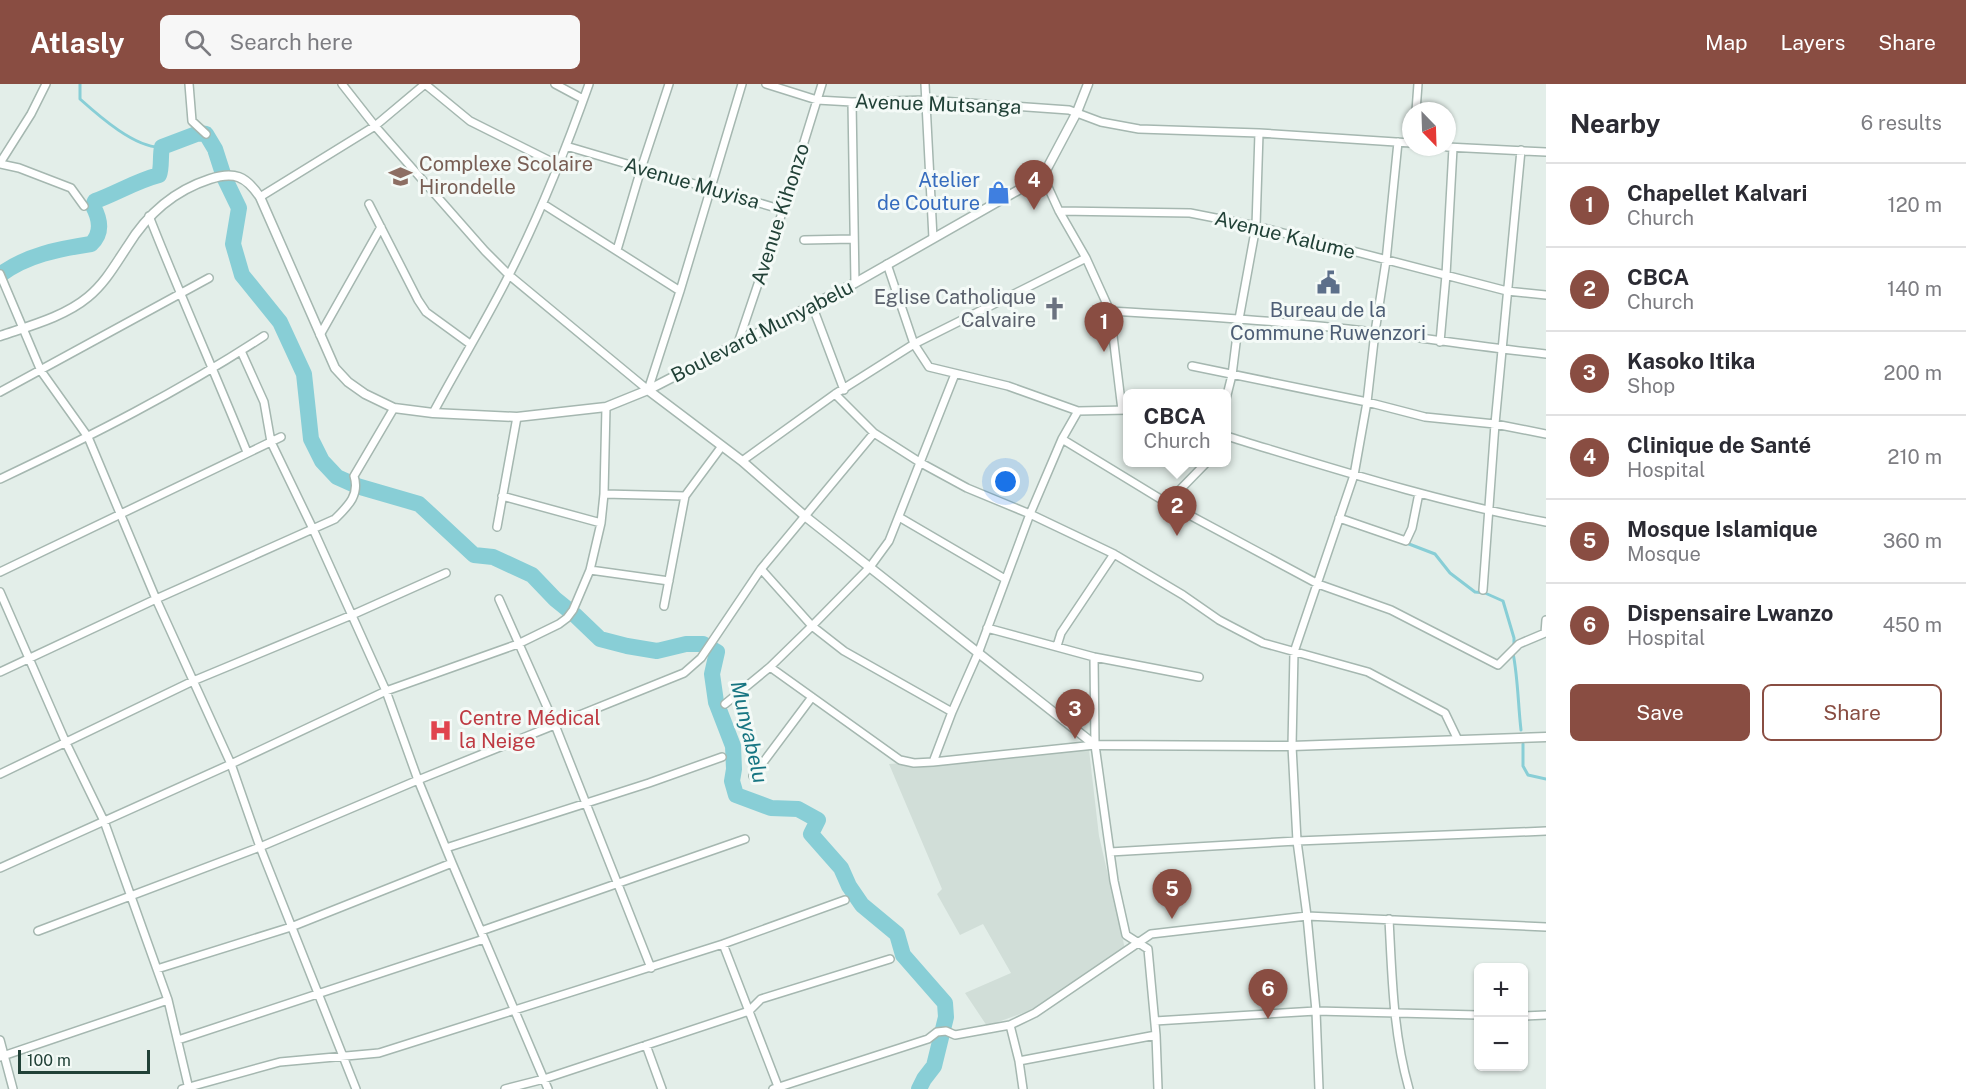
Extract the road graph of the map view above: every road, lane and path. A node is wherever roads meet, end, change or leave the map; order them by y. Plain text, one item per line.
1 (46, 84) edge
2 (189, 84) edge
3 (342, 84) edge
4 (425, 84) edge
5 (555, 84) edge
6 (589, 84) edge
7 (669, 84) edge
8 (742, 84) edge
9 (766, 84) edge
10 (822, 84) edge
11 (925, 84) edge
12 (1088, 84) edge
13 (1418, 84) edge
14 (583, 99) junction
15 (817, 100) junction
16 (927, 100) junction
17 (852, 102) junction
18 (1417, 102) edge
19 (1077, 112) junction
20 (375, 126) junction
21 (1259, 133) junction
22 (206, 134) dead end
23 (1398, 142) junction
24 (1402, 142) edge
25 (566, 147) junction
26 (1456, 147) edge
27 (1521, 150) junction
28 (1546, 152) edge
29 (1450, 156) edge
30 (0, 163) edge
31 (558, 165) junction
32 (641, 169) junction
33 (1043, 176) junction
34 (710, 189) junction
35 (260, 197) junction
36 (369, 204) dead end
37 (543, 204) junction
38 (84, 206) dead end
39 (783, 210) junction
40 (1059, 211) junction
41 (149, 216) junction
42 (1256, 226) junction
43 (381, 227) junction
44 (933, 238) junction
45 (853, 239) junction
46 (804, 240) dead end
47 (617, 250) junction
48 (1086, 258) junction
49 (1386, 261) junction
50 (887, 264) junction
51 (1446, 274) junction
52 (509, 275) junction
53 (1, 276) edge
54 (209, 278) dead end
55 (855, 283) junction
56 (680, 291) junction
57 (1508, 291) junction
58 (180, 294) junction
59 (1546, 295) edge
60 (812, 305) junction
61 (1110, 311) junction
62 (1239, 319) junction
63 (23, 328) junction
64 (1375, 332) junction
65 (320, 335) junction
66 (0, 336) edge
67 (264, 336) dead end
68 (1440, 342) junction
69 (738, 343) junction
70 (470, 344) junction
71 (915, 344) junction
72 (1503, 350) junction
73 (241, 351) junction
74 (1546, 354) edge
75 (1191, 366) dead end
76 (213, 369) junction
77 (41, 371) junction
78 (955, 374) junction
79 (1232, 375) junction
80 (1229, 389) edge
81 (648, 390) junction
82 (844, 390) junction
83 (0, 393) edge
84 (835, 394) junction
85 (1123, 397) edge
86 (1366, 402) junction
87 (606, 407) junction
88 (394, 408) junction
89 (1123, 410) edge
90 (1078, 411) junction
91 (433, 413) junction
92 (517, 417) junction
93 (1495, 424) junction
94 (874, 433) junction
95 (1546, 434) edge
96 (88, 437) junction
97 (1231, 437) edge
98 (281, 438) dead end
99 (1062, 439) junction
100 (271, 442) junction
101 (722, 446) junction
102 (247, 452) junction
103 (742, 461) junction
104 (921, 463) junction
105 (1202, 467) edge
106 (1354, 475) junction
107 (0, 479) edge
108 (1419, 493) junction
109 (604, 494) junction
110 (502, 496) junction
111 (685, 496) junction
112 (1167, 504) junction
113 (1488, 512) junction
114 (120, 514) junction
115 (1030, 514) junction
116 (806, 517) junction
117 (899, 517) junction
118 (1340, 518) junction
119 (1546, 522) edge
120 (601, 523) junction
121 (497, 527) dead end
122 (313, 529) junction
123 (1114, 554) junction
124 (870, 567) junction
125 (761, 568) junction
126 (590, 570) junction
127 (0, 572) edge
128 (446, 573) dead end
129 (1005, 579) junction
130 (669, 581) junction
131 (1318, 584) junction
132 (1483, 590) dead end
133 (0, 592) edge
134 (156, 598) junction
135 (499, 599) dead end
136 (664, 606) dead end
137 (352, 615) junction
138 (1546, 620) edge
139 (812, 626) junction
140 (987, 628) junction
141 (1545, 633) edge
142 (518, 644) junction
143 (1057, 646) junction
144 (979, 651) junction
145 (1294, 652) junction
146 (1094, 657) junction
147 (30, 659) junction
148 (770, 667) junction
149 (0, 672) edge
150 (1199, 677) dead end
151 (193, 681) junction
152 (386, 691) junction
153 (812, 697) junction
154 (726, 704) dead end
155 (952, 712) junction
156 (555, 725) junction
157 (1546, 737) edge
158 (1458, 740) junction
159 (66, 743) junction
160 (1095, 745) junction
161 (1292, 746) junction
162 (722, 757) dead end
163 (933, 762) junction
164 (231, 764) junction
165 (0, 774) edge
166 (753, 776) dead end
167 (418, 780) junction
168 (586, 802) junction
169 (104, 822) junction
170 (1546, 831) edge
171 (745, 839) dead end
172 (1297, 842) junction
173 (260, 847) junction
174 (446, 848) junction
175 (1110, 852) junction
176 (452, 863) junction
177 (0, 868) edge
178 (618, 882) junction
179 (132, 895) junction
180 (845, 900) dead end
181 (1307, 916) junction
182 (1389, 919) junction
183 (291, 927) junction
184 (1546, 927) edge
185 (38, 931) dead end
186 (481, 931) junction
187 (484, 939) junction
188 (1138, 942) junction
189 (723, 944) junction
190 (890, 959) dead end
191 (651, 968) junction
192 (157, 969) junction
193 (318, 994) junction
194 (168, 1000) junction
195 (515, 1009) junction
196 (749, 1011) junction
197 (1316, 1011) junction
198 (1393, 1011) junction
199 (1474, 1015) edge
200 (1546, 1015) edge
201 (1528, 1016) edge
202 (1155, 1021) junction
203 (1010, 1025) junction
204 (1156, 1035) junction
205 (0, 1040) edge
206 (178, 1040) junction
207 (646, 1045) junction
208 (2, 1056) edge
209 (343, 1058) junction
210 (1019, 1061) junction
211 (544, 1079) junction
212 (187, 1088) edge
213 (777, 1088) edge
214 (13, 1089) edge
215 (356, 1089) edge
216 (505, 1089) edge
217 (548, 1089) edge
218 (662, 1089) edge
219 (1023, 1089) edge
220 (1158, 1089) edge
221 (1319, 1089) edge
222 (1409, 1089) edge

1 - 30 street
2 - 22 street
3 - 20 street
4 - 20 street
4 - 31 street
5 - 14 street
6 - 14 street
7 - 32 street
8 - 34 street
9 - 15 street, Avenue Mutsanga
10 - 15 street, Avenue Kihonzo
11 - 16 street
12 - 19 street
13 - 18 street
14 - 25 street
15 - 17 street, Avenue Mutsanga
15 - 39 street, Avenue Kihonzo
16 - 17 street, Avenue Mutsanga
16 - 19 street, Avenue Mutsanga
16 - 44 street
17 - 45 street
19 - 21 street, Avenue Mutsanga
19 - 33 street
20 - 35 street
20 - 52 street
21 - 23 street, Avenue Mutsanga
21 - 42 street
23 - 24 street, Avenue Mutsanga
23 - 49 street
25 - 31 street
25 - 32 street, Avenue Muyisa
26 - 27 street
27 - 28 street
27 - 57 street
29 - 51 street
30 - 38 street
31 - 37 street
32 - 34 street, Avenue Muyisa
32 - 47 street
33 - 40 street
33 - 44 street, Boulevard Munyabelu
34 - 39 street, Avenue Muyisa
34 - 56 street
35 - 41 street
35 - 65 street, Boulevard Munyabelu
36 - 43 street
37 - 47 street
37 - 52 street
39 - 69 street, Avenue Kihonzo
40 - 42 street, Avenue Kalume
40 - 48 street
41 - 58 street
41 - 63 street
42 - 49 street, Avenue Kalume
42 - 62 street
43 - 65 street
43 - 70 street
44 - 50 street, Boulevard Munyabelu
45 - 46 street
45 - 55 street
47 - 56 street
48 - 61 street
48 - 71 street
49 - 51 street, Avenue Kalume
49 - 64 street
50 - 55 street, Boulevard Munyabelu
50 - 71 street
51 - 57 street, Avenue Kalume
51 - 68 street
52 - 70 street
52 - 81 street
53 - 63 street
54 - 58 street
55 - 60 street, Boulevard Munyabelu
56 - 81 street
57 - 59 street, Avenue Kalume
57 - 72 street
58 - 76 street
58 - 77 street
60 - 69 street, Boulevard Munyabelu
60 - 82 street
61 - 62 street
61 - 85 street
62 - 64 street
62 - 79 street
63 - 66 street
63 - 77 street
64 - 68 street
64 - 86 street
65 - 88 street, Boulevard Munyabelu
67 - 73 street
68 - 72 street
69 - 81 street, Boulevard Munyabelu
70 - 91 street
71 - 78 street
71 - 82 street
72 - 74 street
72 - 93 street
73 - 76 street
73 - 100 street
75 - 79 street
76 - 96 street
76 - 102 street
77 - 83 street
77 - 96 street
78 - 90 street
78 - 104 street
79 - 80 street
79 - 86 street
81 - 87 street, Boulevard Munyabelu
81 - 101 street
82 - 84 street
84 - 94 street
84 - 103 street
86 - 93 street
86 - 106 street
87 - 92 street, Boulevard Munyabelu
87 - 109 street
88 - 91 street, Boulevard Munyabelu
88 - 122 street
89 - 90 street
90 - 99 street
91 - 92 street, Boulevard Munyabelu
92 - 110 street
93 - 95 street
93 - 113 street
94 - 104 street
94 - 116 street
96 - 107 street
96 - 114 street
97 - 106 street
98 - 100 street
99 - 112 street
99 - 115 street
100 - 102 street
100 - 122 street
101 - 103 street
101 - 111 street
102 - 114 street
103 - 116 street
104 - 115 street
104 - 117 street
105 - 112 street
106 - 108 street
106 - 118 street
108 - 113 street
108 - 118 street
109 - 111 street
109 - 120 street
110 - 120 street
110 - 121 street
111 - 130 street
112 - 131 street
113 - 119 street
113 - 132 street
114 - 127 street
114 - 134 street
115 - 123 street
115 - 129 street
116 - 124 street
116 - 125 street
117 - 124 street
117 - 129 street
118 - 131 street
120 - 126 street
122 - 134 street
122 - 137 street
123 - 143 street
123 - 145 street
124 - 139 street
124 - 144 street
125 - 139 street
125 - 156 street
126 - 130 street
126 - 142 street
128 - 137 street
129 - 140 street
130 - 136 street
131 - 141 street
131 - 145 street
133 - 147 street
134 - 147 street
134 - 151 street
135 - 142 street
137 - 151 street
137 - 152 street
138 - 141 street
139 - 148 street
139 - 155 street
140 - 143 street
140 - 144 street
142 - 152 street
142 - 156 street
143 - 146 street
144 - 155 street
144 - 160 street
145 - 158 street
145 - 161 street
146 - 150 street
146 - 160 street
147 - 149 street
147 - 159 street
148 - 153 street
148 - 154 street
151 - 159 street
151 - 164 street
152 - 164 street
152 - 167 street
153 - 163 street
153 - 166 street
155 - 163 street
156 - 167 street
156 - 168 street
157 - 158 street
158 - 161 street
159 - 165 street
159 - 169 street
160 - 161 street
160 - 163 street
160 - 175 street
161 - 172 street
162 - 168 street
164 - 169 street
164 - 173 street
167 - 173 street
167 - 174 street
168 - 174 street
168 - 178 street
169 - 177 street
169 - 179 street
170 - 172 street
171 - 178 street
172 - 175 street
172 - 181 street
173 - 179 street
173 - 183 street
174 - 176 street
175 - 188 street
176 - 183 street
176 - 186 street
178 - 186 street
178 - 191 street
179 - 185 street
179 - 192 street
180 - 189 street
181 - 182 street
181 - 188 street
181 - 197 street
182 - 184 street
182 - 198 street
183 - 192 street
183 - 193 street
186 - 187 street
187 - 193 street
187 - 195 street
188 - 202 street
188 - 203 street
189 - 191 street
189 - 196 street
190 - 196 street
191 - 195 street
192 - 194 street
193 - 206 street
193 - 209 street
194 - 206 street
194 - 208 street
195 - 209 street
195 - 211 street
196 - 207 street
196 - 213 street
197 - 198 street
197 - 202 street
197 - 221 street
198 - 199 street
198 - 222 street
200 - 201 street
202 - 204 street
203 - 210 street
203 - 213 street
204 - 210 street
204 - 220 street
205 - 208 street
206 - 212 street
207 - 211 street
207 - 218 street
208 - 214 street
209 - 212 street
209 - 215 street
210 - 219 street
211 - 216 street
211 - 217 street

